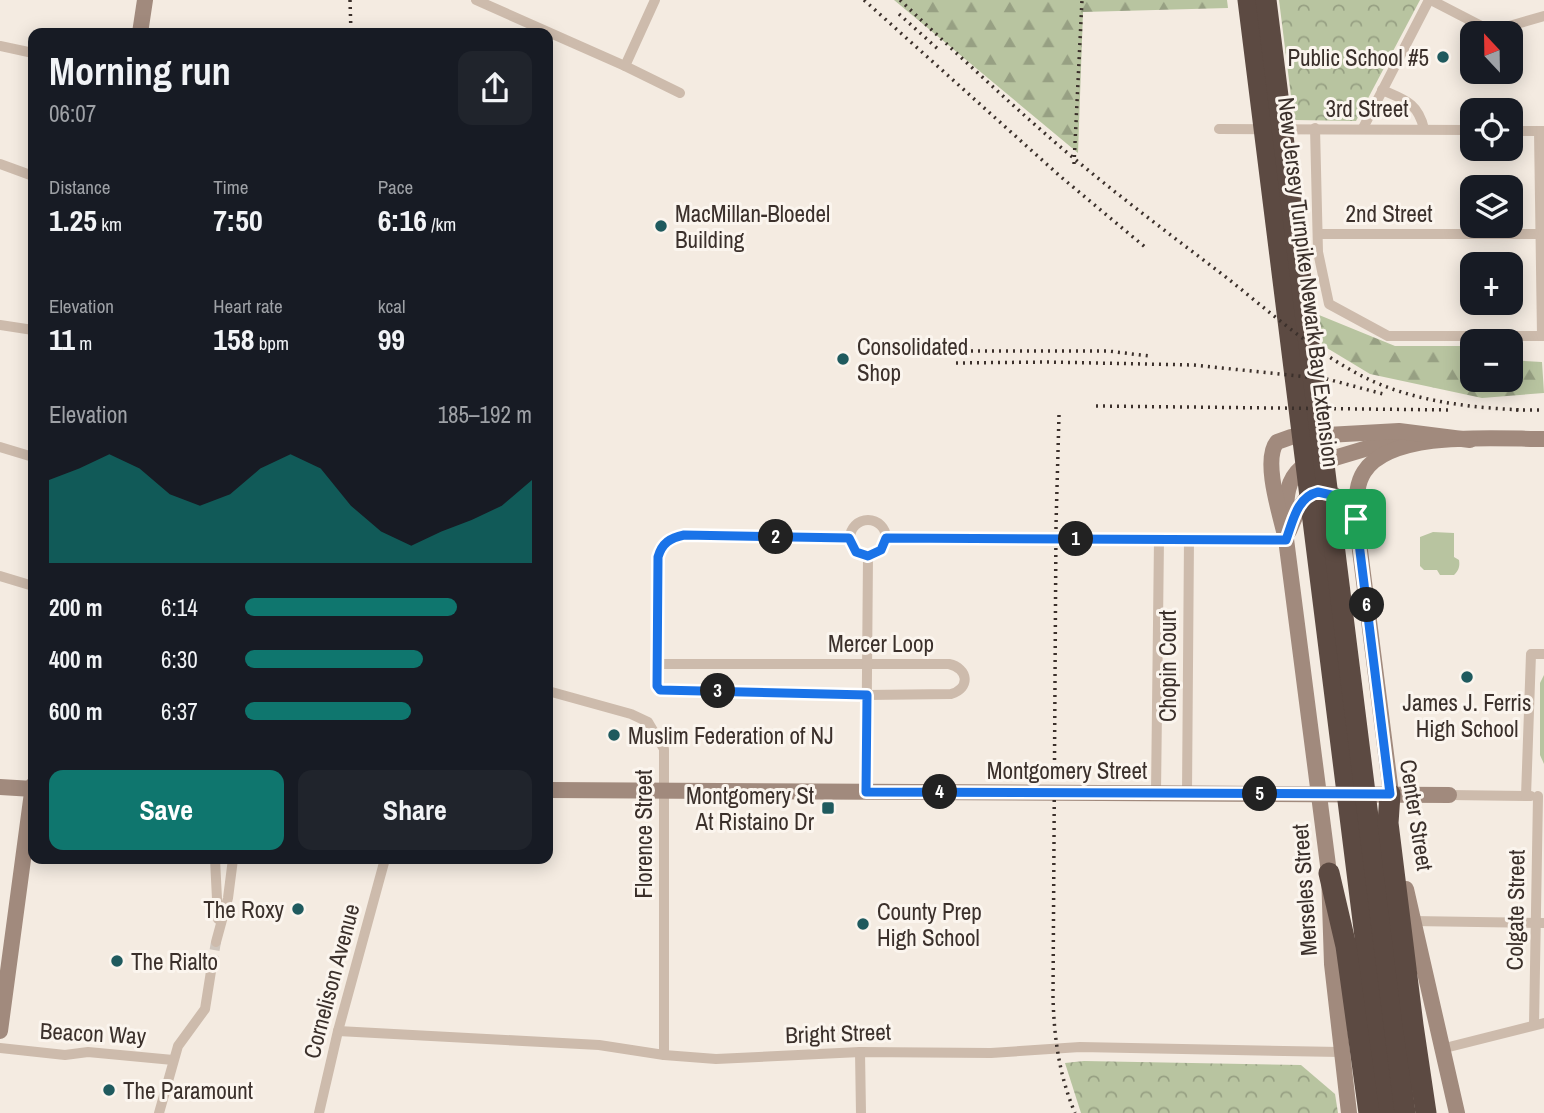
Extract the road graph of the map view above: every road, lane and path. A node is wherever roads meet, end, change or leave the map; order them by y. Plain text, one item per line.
1 (145, 0) edge
2 (476, 0) edge
3 (656, 0) edge
4 (1248, 0) edge
5 (1266, 0) edge
6 (1430, 0) edge
7 (1544, 16) edge
8 (141, 28) edge
9 (539, 28) edge
10 (553, 34) edge
11 (0, 46) edge
12 (28, 52) edge
13 (625, 66) junction
14 (1382, 90) junction
15 (680, 93) dead end
16 (1315, 128) junction
17 (1363, 128) junction
18 (1219, 129) dead end
19 (1424, 129) junction
20 (1460, 130) edge
21 (1523, 131) edge
22 (1542, 131) edge
23 (0, 164) edge
24 (28, 174) edge
25 (1318, 233) junction
26 (1542, 234) edge
27 (0, 325) edge
28 (28, 329) edge
29 (1543, 336) edge
30 (1446, 436) junction
31 (1544, 439) edge
32 (1470, 440) junction
33 (0, 447) edge
34 (28, 455) edge
35 (1356, 519) junction
36 (849, 538) junction
37 (886, 538) junction
38 (1159, 539) junction
39 (1189, 539) junction
40 (1286, 540) junction
41 (868, 556) junction
42 (0, 576) edge
43 (28, 584) edge
44 (1544, 653) edge
45 (657, 664) junction
46 (867, 665) junction
47 (553, 692) edge
48 (867, 695) junction
49 (0, 787) edge
50 (28, 788) edge
51 (553, 790) edge
52 (665, 791) junction
53 (866, 792) junction
54 (1156, 793) junction
55 (1187, 793) junction
56 (1318, 794) junction
57 (1390, 794) junction
58 (1449, 795) joint
59 (1526, 796) junction
60 (1541, 796) edge
61 (28, 825) edge
62 (215, 864) edge
63 (232, 864) edge
64 (384, 864) edge
65 (1329, 873) junction
66 (1412, 921) junction
67 (1540, 923) edge
68 (219, 927) junction
69 (216, 942) tunnel mouth
70 (212, 965) tunnel mouth
71 (1539, 1024) edge
72 (0, 1031) edge
73 (338, 1031) junction
74 (5, 1048) edge
75 (1441, 1049) junction
76 (860, 1052) junction
77 (1340, 1052) junction
78 (664, 1055) junction
79 (173, 1060) junction
80 (1362, 1071) junction
81 (159, 1113) edge
82 (319, 1113) edge
83 (861, 1113) edge
84 (1349, 1113) edge
85 (1368, 1113) edge
86 (1387, 1113) edge
87 (1405, 1113) edge
88 (1426, 1113) edge
89 (1457, 1113) edge

1 - 8 main road
2 - 9 street
3 - 13 street
4 - 86 highway, New Jersey Turnpike Newark Bay Extension
5 - 87 highway, New Jersey Turnpike Newark Bay Extension
6 - 7 street
6 - 14 street
10 - 13 street
11 - 12 street
13 - 15 street
14 - 17 street
14 - 19 street
16 - 17 street, 3rd Street
16 - 18 street, 3rd Street
16 - 25 street
17 - 19 street, 3rd Street
19 - 20 street, 3rd Street
21 - 22 street
22 - 26 street
23 - 24 street
25 - 26 street, 2nd Street
25 - 29 street
26 - 29 street
27 - 28 street
30 - 32 main road
30 - 40 main road
30 - 40 main road
31 - 32 main road
32 - 35 main road, Center Street
33 - 34 street
35 - 40 main road
35 - 57 main road, Center Street
36 - 37 street
36 - 41 street
36 - 45 street, Mercer Loop
37 - 38 street
37 - 41 street
38 - 39 street
38 - 54 street, Chopin Court
39 - 40 street
39 - 55 street, Chopin Court
40 - 56 main road, Merseles Street
41 - 46 street
42 - 43 street
44 - 59 street
45 - 46 street, Mercer Loop
45 - 48 street, Mercer Loop
46 - 48 street
46 - 48 street, Mercer Loop
47 - 52 street, Florence Street
48 - 53 street
49 - 50 main road
51 - 52 main road, Montgomery Street
52 - 53 main road, Montgomery Street
52 - 78 street, Florence Street
53 - 54 main road, Montgomery Street
54 - 55 main road, Montgomery Street
55 - 56 main road, Montgomery Street
56 - 57 main road, Montgomery Street
56 - 65 main road, Merseles Street
57 - 58 main road, Montgomery Street
57 - 66 main road, Center Street
57 - 88 highway
58 - 59 street, Montgomery Street
59 - 60 street, Montgomery Street
60 - 67 street, Colgate Street
61 - 72 main road
62 - 68 street
63 - 68 street
64 - 73 street, Cornelison Avenue
65 - 77 main road, Merseles Street
65 - 80 highway
66 - 67 street
66 - 75 main road, Center Street
67 - 71 street, Colgate Street
68 - 69 street
70 - 79 street, Beacon Way
71 - 75 street
73 - 78 street, Bright Street
73 - 82 street, Cornelison Avenue
74 - 79 street, Beacon Way
75 - 89 main road, Center Street
76 - 77 street, Bright Street
76 - 78 street, Bright Street
76 - 83 street
77 - 80 highway
77 - 84 main road, Merseles Street
79 - 81 street, Beacon Way
80 - 85 highway

